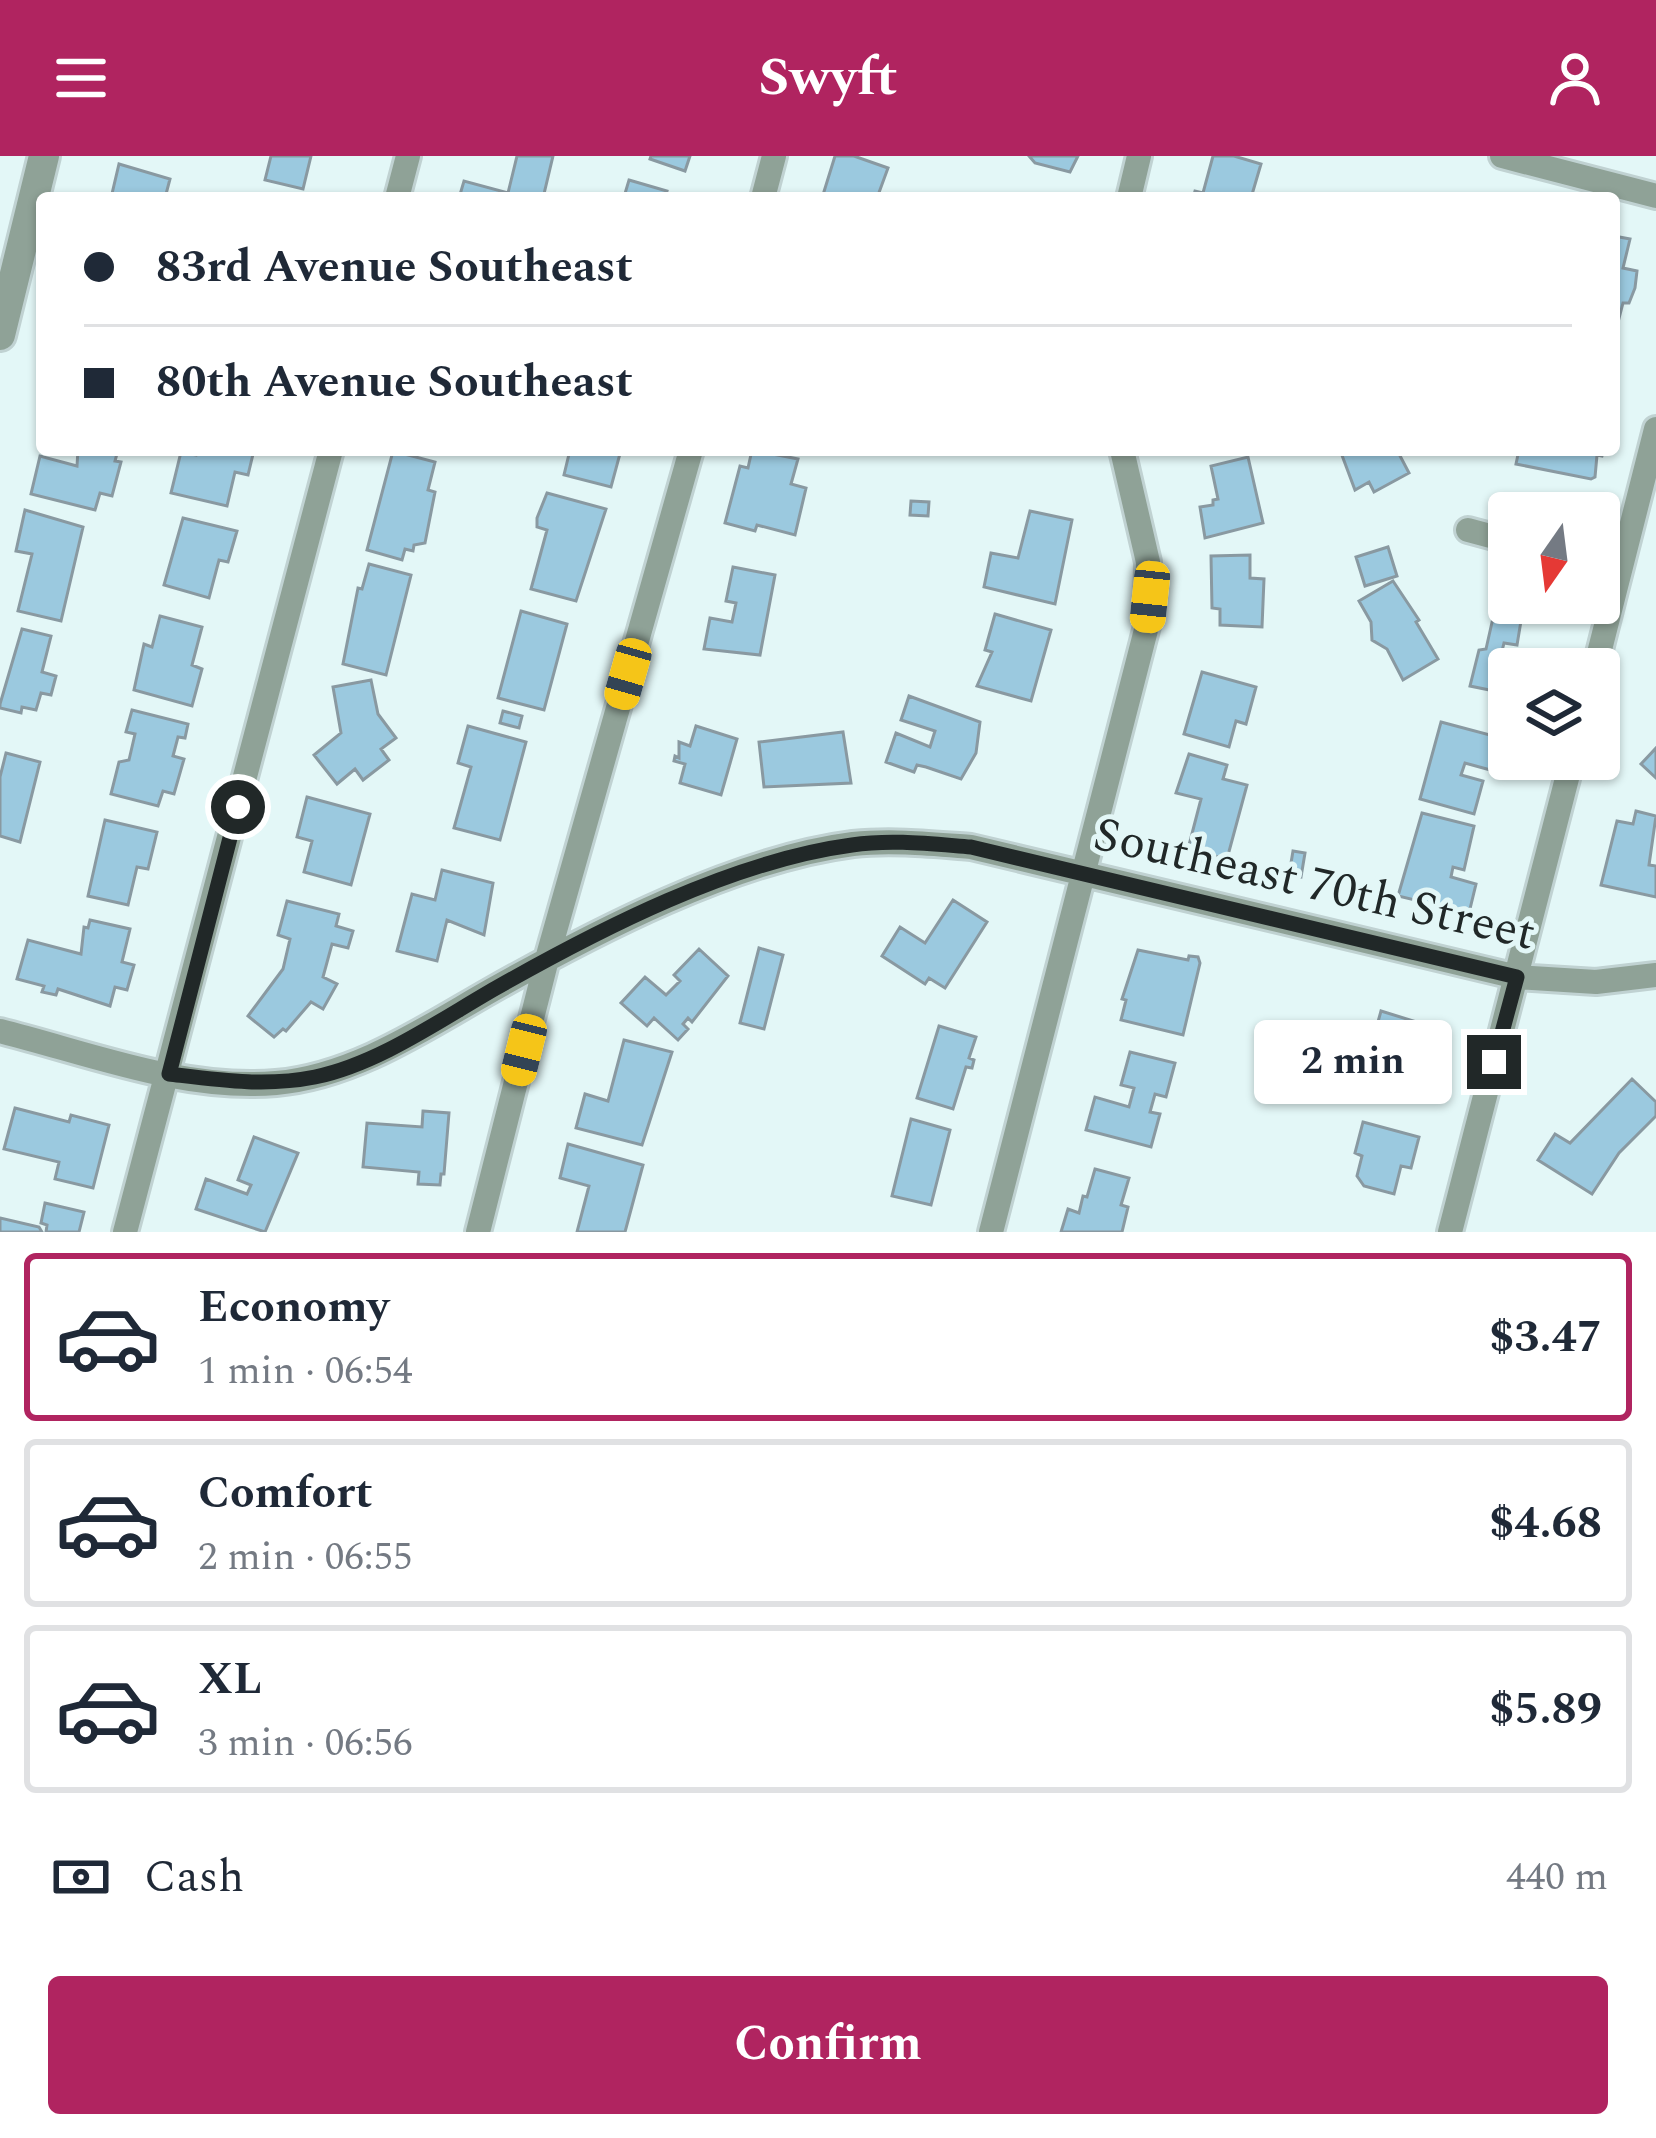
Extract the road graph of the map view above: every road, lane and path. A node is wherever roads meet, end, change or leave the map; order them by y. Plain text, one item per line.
1 (44, 156) edge
2 (408, 156) edge
3 (774, 156) edge
4 (1139, 156) edge
5 (1502, 156) edge
6 (399, 192) edge
7 (765, 192) edge
8 (1130, 192) edge
9 (1656, 196) edge
10 (0, 335) edge
11 (1656, 429) edge
12 (329, 456) edge
13 (689, 456) edge
14 (1123, 456) edge
15 (1468, 530) dead end
16 (1488, 535) edge
17 (1620, 535) edge
18 (1567, 780) edge
19 (1083, 872) junction
20 (548, 959) junction
21 (1656, 975) edge
22 (1517, 977) junction
23 (0, 1031) edge
24 (169, 1074) junction
25 (124, 1232) edge
26 (478, 1232) edge
27 (992, 1232) edge
28 (1450, 1232) edge

1 - 10 street
2 - 6 street
3 - 7 street
4 - 8 street
5 - 9 street
11 - 17 street
12 - 24 street
13 - 20 street
14 - 19 street
15 - 16 street
18 - 22 street
19 - 20 street, Southeast 70th Street
19 - 22 street, Southeast 70th Street
19 - 27 street
20 - 24 street, Southeast 70th Street
20 - 26 street
21 - 22 street, Southeast 70th Street
22 - 28 street
23 - 24 street, Southeast 70th Street
24 - 25 street

